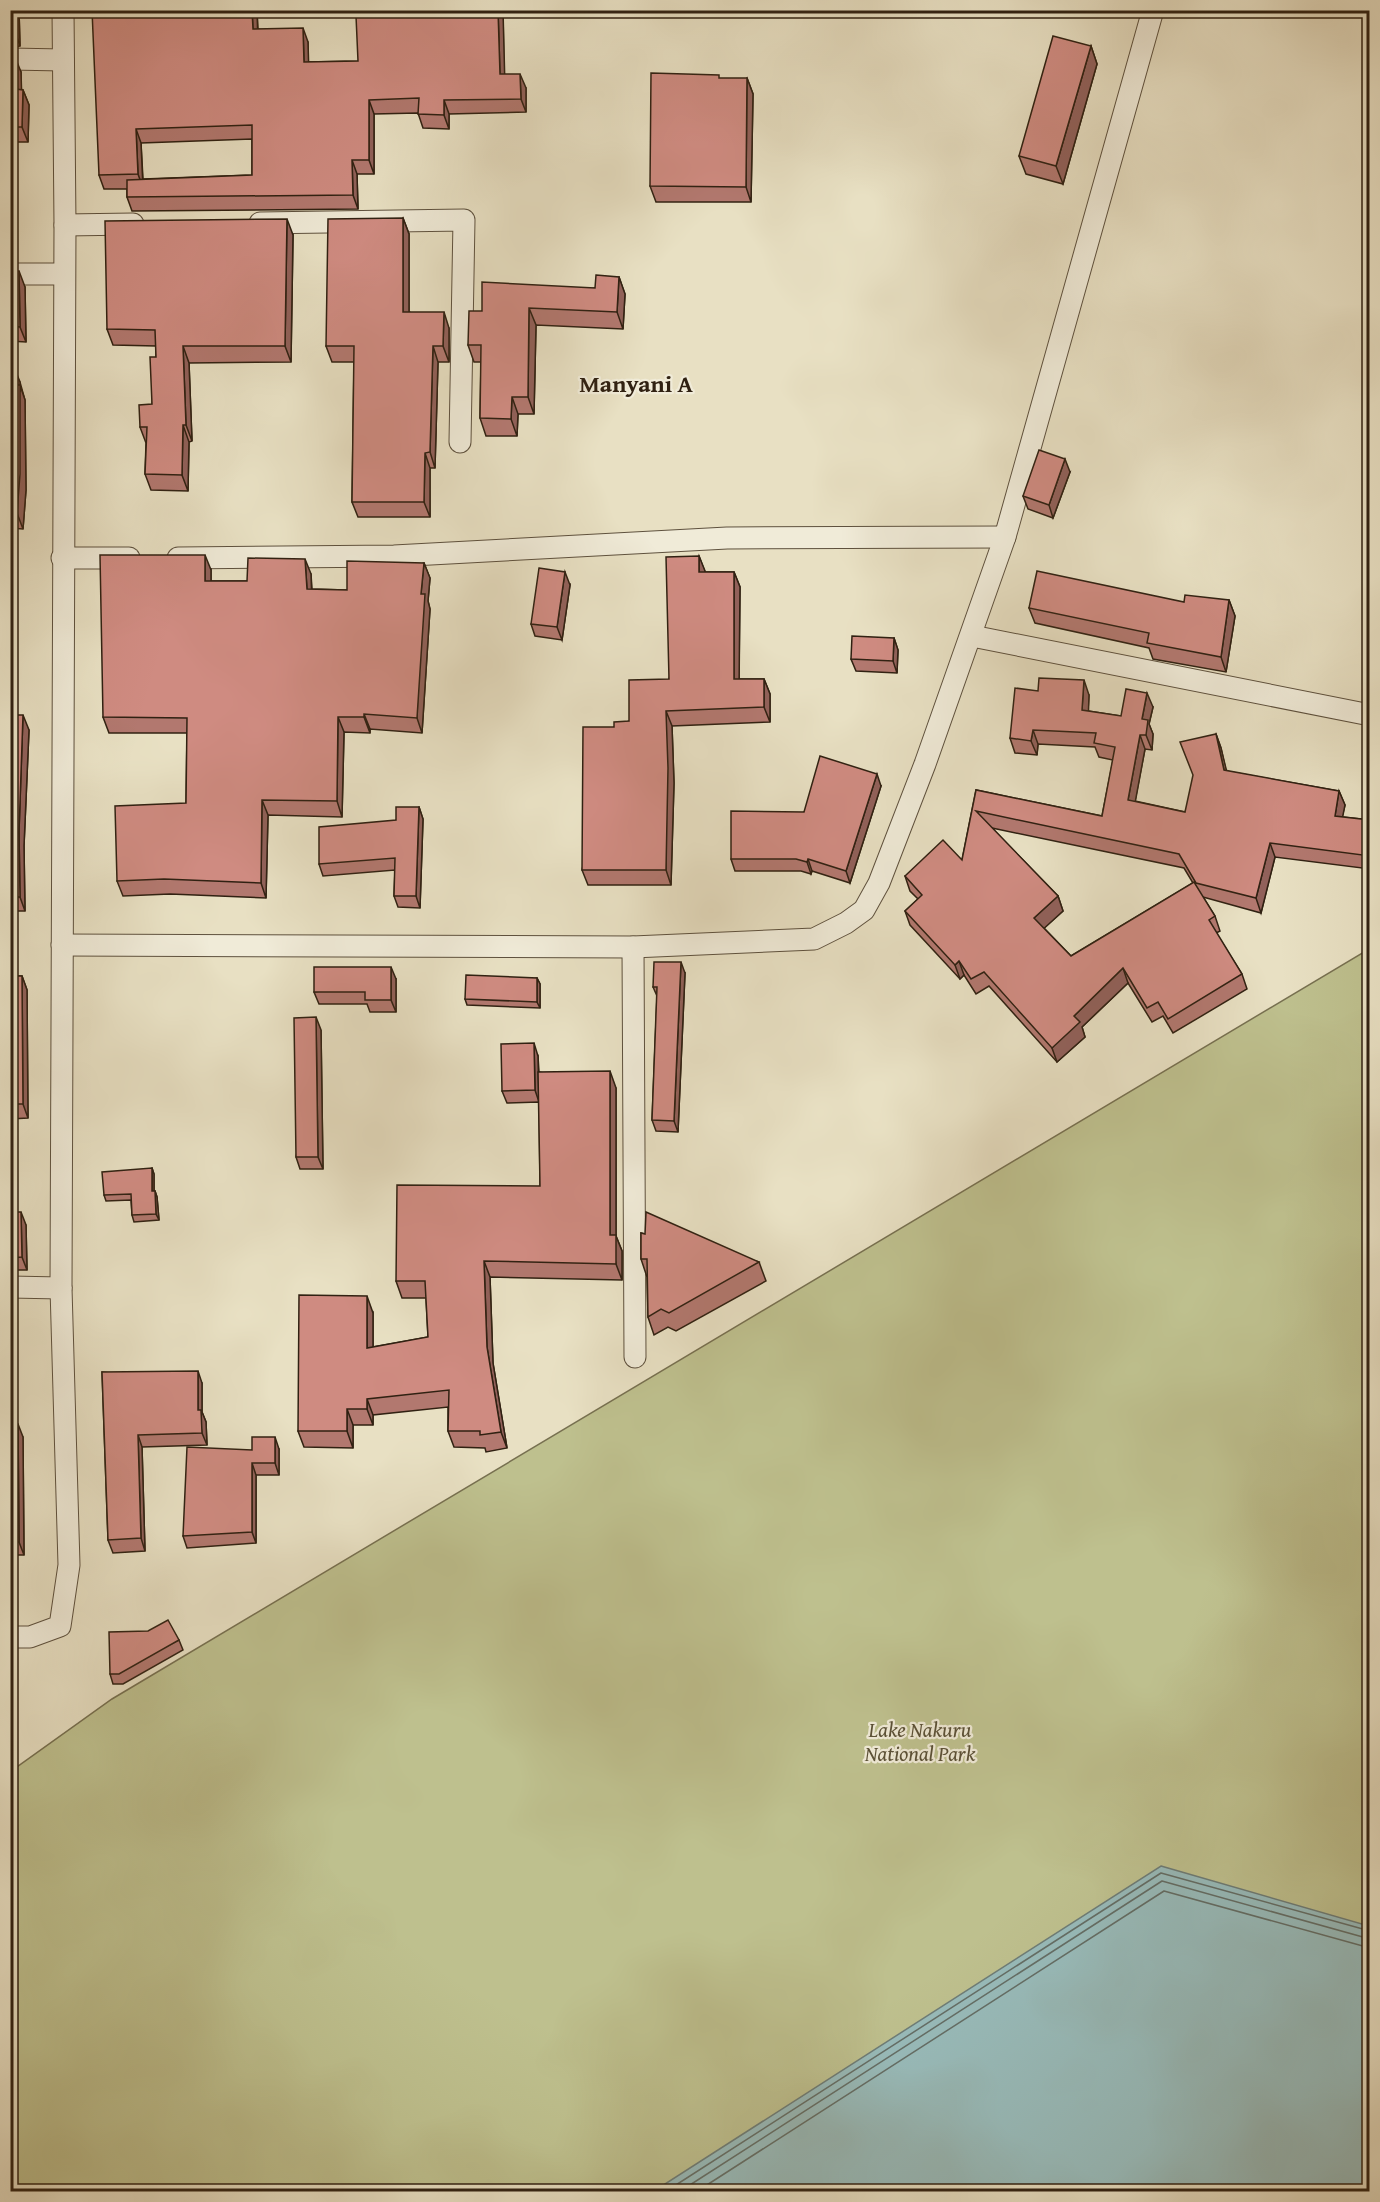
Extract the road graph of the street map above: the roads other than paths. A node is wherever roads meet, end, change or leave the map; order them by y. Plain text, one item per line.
1 (63, 10) edge
2 (1153, 10) edge
3 (10, 59) edge
4 (63, 60) junction
5 (241, 223) edge
6 (159, 224) edge
7 (65, 225) junction
8 (10, 274) edge
9 (63, 274) junction
10 (460, 442) dead end
11 (1005, 537) junction
12 (62, 558) junction
13 (972, 636) junction
14 (1370, 715) edge
15 (62, 945) junction
16 (633, 947) junction
17 (10, 1287) edge
18 (61, 1288) junction
19 (635, 1357) dead end
20 (10, 1637) edge

1 - 4 street
2 - 11 street
3 - 4 street
4 - 7 street
5 - 10 street
6 - 7 street
7 - 9 street
8 - 9 street
9 - 12 street
11 - 12 street
11 - 13 street
12 - 15 street
13 - 14 street
13 - 16 street
15 - 16 street
15 - 18 street
16 - 19 street
17 - 18 street
18 - 20 street

